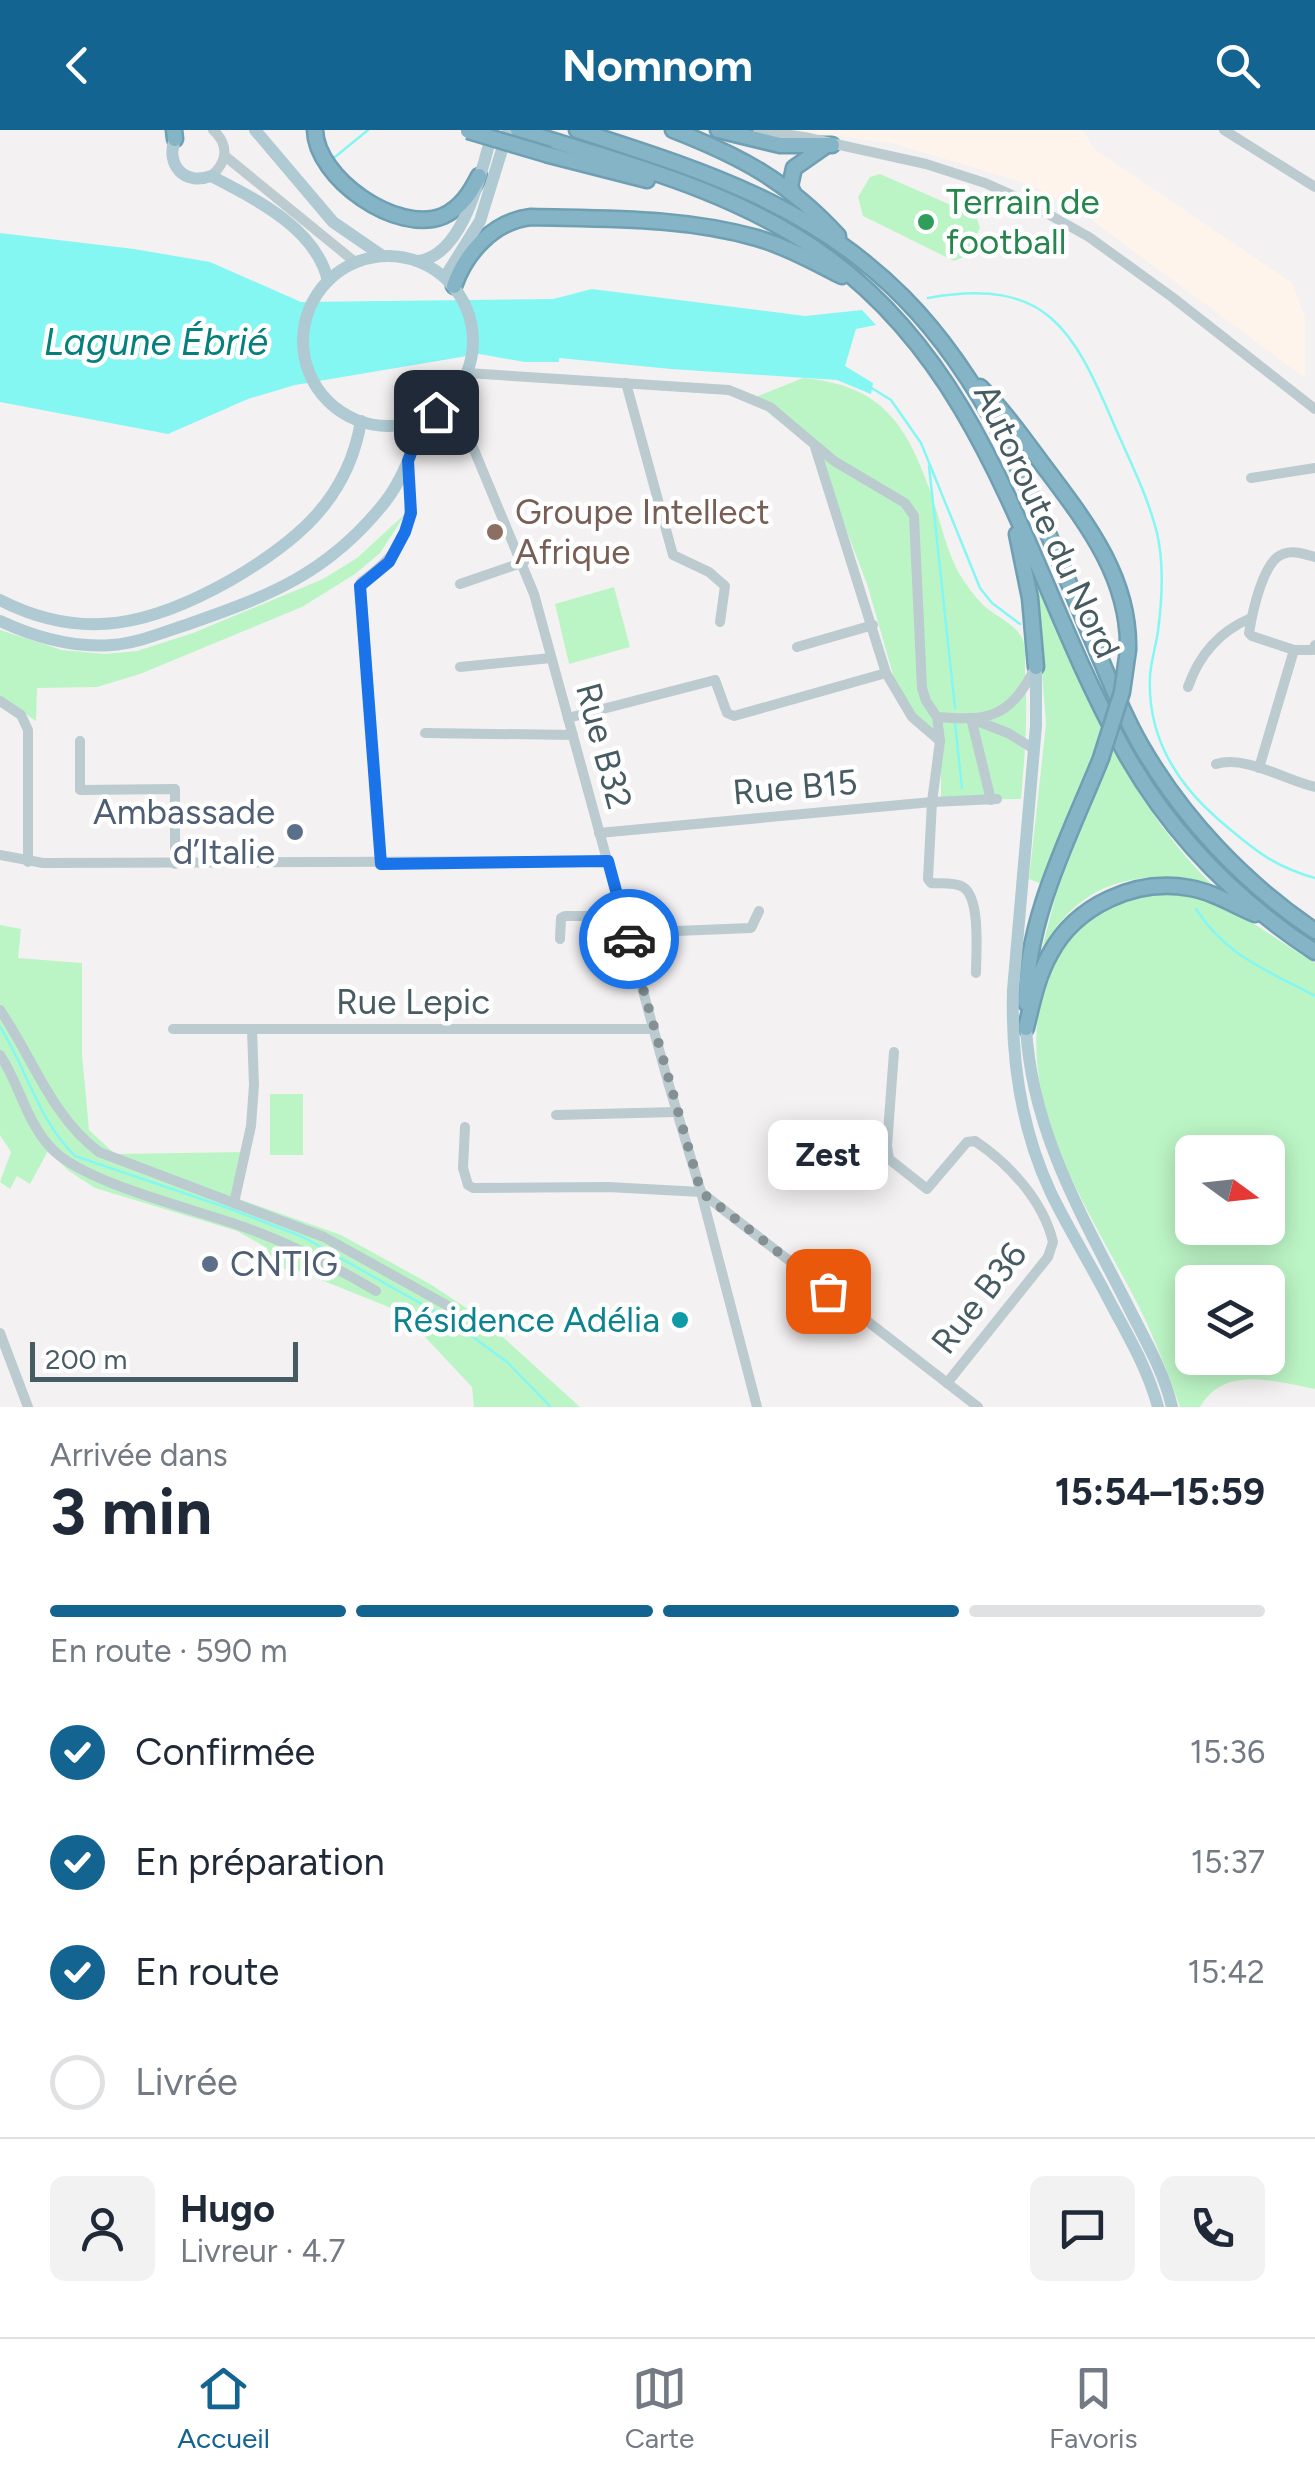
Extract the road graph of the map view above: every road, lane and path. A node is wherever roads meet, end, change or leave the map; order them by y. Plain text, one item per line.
1 (213, 130) edge
2 (255, 130) edge
3 (316, 130) edge
4 (493, 130) edge
5 (508, 130) edge
6 (518, 130) edge
7 (577, 130) edge
8 (673, 130) edge
9 (718, 130) edge
10 (758, 130) edge
11 (1224, 130) edge
12 (466, 131) edge
13 (177, 133) edge
14 (832, 145) junction
15 (551, 148) junction
16 (224, 156) junction
17 (211, 176) junction
18 (479, 176) junction
19 (1315, 187) edge
20 (794, 194) junction
21 (381, 256) junction
22 (858, 258) junction
23 (420, 261) junction
24 (356, 262) junction
25 (324, 286) junction
26 (453, 286) junction
27 (866, 288) junction
28 (469, 366) junction
29 (970, 378) junction
30 (626, 383) junction
31 (452, 397) junction
32 (1315, 408) edge
33 (424, 418) junction
34 (360, 422) junction
35 (815, 446) junction
36 (408, 461) junction
37 (1315, 468) edge
38 (1250, 478) dead end
39 (1012, 509) junction
40 (1315, 557) edge
41 (524, 562) junction
42 (460, 584) dead end
43 (0, 600) edge
44 (1252, 618) junction
45 (0, 621) edge
46 (720, 622) dead end
47 (873, 625) junction
48 (797, 647) dead end
49 (1314, 648) edge
50 (1294, 650) junction
51 (552, 658) junction
52 (1036, 667) junction
53 (460, 668) dead end
54 (886, 673) junction
55 (1188, 687) dead end
56 (0, 701) edge
57 (938, 717) junction
58 (568, 718) junction
59 (971, 718) junction
60 (425, 733) dead end
61 (572, 735) junction
62 (80, 741) dead end
63 (940, 742) junction
64 (1034, 749) junction
65 (1216, 764) dead end
66 (1259, 768) junction
67 (1315, 787) edge
68 (932, 802) junction
69 (599, 833) junction
70 (0, 855) edge
71 (608, 861) junction
72 (28, 862) junction
73 (175, 864) junction
74 (381, 864) junction
75 (758, 911) dead end
76 (622, 916) junction
77 (1270, 921) junction
78 (1315, 931) edge
79 (627, 933) junction
80 (560, 939) dead end
81 (1315, 952) edge
82 (976, 973) dead end
83 (0, 1010) edge
84 (654, 1028) junction
85 (1026, 1028) junction
86 (173, 1029) dead end
87 (252, 1030) junction
88 (894, 1052) dead end
89 (0, 1055) edge
90 (677, 1112) junction
91 (556, 1115) dead end
92 (465, 1127) dead end
93 (701, 1192) junction
94 (234, 1203) junction
95 (376, 1291) dead end
96 (450, 1307) dead end
97 (0, 1333) edge
98 (0, 1364) edge
99 (14, 1364) junction
100 (947, 1383) junction
101 (28, 1407) edge
102 (757, 1407) edge
103 (978, 1407) edge
104 (1158, 1407) edge
105 (1172, 1407) edge

1 - 16 street
2 - 21 main road
3 - 18 highway
4 - 18 main road
5 - 26 main road
6 - 15 highway
7 - 22 highway, Autoroute du Nord
8 - 20 highway
9 - 14 highway
10 - 14 street
11 - 19 street
12 - 15 highway, bridge
13 - 17 main road
14 - 20 highway
14 - 32 street
15 - 27 highway, Autoroute du Nord
16 - 17 street
16 - 24 street
17 - 25 main road
18 - 23 main road
20 - 22 highway
21 - 23 main road
21 - 24 main road
22 - 29 highway, Autoroute du Nord
23 - 26 main road
24 - 25 main road
25 - 34 main road
26 - 27 highway
26 - 28 main road
27 - 39 highway, Autoroute du Nord
28 - 30 street
28 - 31 main road
29 - 78 highway, Autoroute du Nord
29 - 85 highway, bridge
30 - 35 street
30 - 46 street
31 - 33 main road
31 - 41 street, Rue B32
33 - 34 main road
33 - 36 main road
34 - 43 main road
35 - 47 street
35 - 57 street
36 - 45 main road
36 - 74 street
37 - 38 street
39 - 52 highway
39 - 77 highway, Autoroute du Nord
40 - 44 street
41 - 42 street
41 - 51 street, Rue B32
44 - 50 street
44 - 55 street
47 - 48 street
47 - 54 street
49 - 50 street
50 - 66 street
51 - 53 street
51 - 58 street, Rue B32
52 - 59 street
52 - 64 main road
54 - 58 street
54 - 63 street
56 - 72 street
57 - 59 street
57 - 63 street
58 - 61 street, Rue B32
59 - 64 street
59 - 68 street, Rue B15
60 - 61 street
61 - 69 street, Rue B32
62 - 73 street
63 - 68 street
64 - 104 main road
65 - 66 street
66 - 67 street
68 - 69 street, Rue B15
68 - 82 street
69 - 71 street, Rue B32
70 - 72 street
71 - 74 street
71 - 76 street, Rue B32
72 - 73 street
73 - 74 street
75 - 79 street
76 - 79 street, Rue B32
76 - 80 street
77 - 81 highway, Autoroute du Nord
77 - 85 highway
79 - 84 street, Rue B32
83 - 94 street
84 - 87 street, Rue Lepic
84 - 90 street, Rue B32
85 - 105 main road
86 - 87 street, Rue Lepic
87 - 94 street
88 - 100 street, Rue B36
89 - 95 street
90 - 91 street
90 - 93 street, Rue B32
92 - 93 street
93 - 100 street
93 - 102 street, Rue B32
94 - 96 street
97 - 99 street
98 - 99 street
99 - 101 street
100 - 103 street

